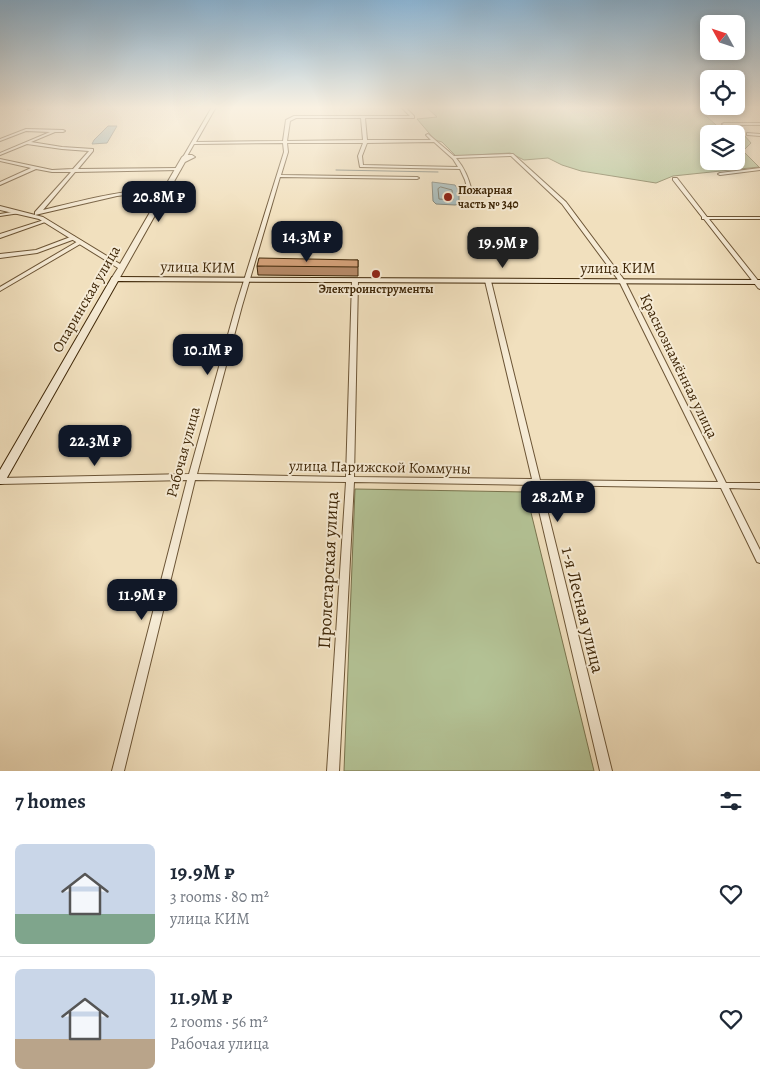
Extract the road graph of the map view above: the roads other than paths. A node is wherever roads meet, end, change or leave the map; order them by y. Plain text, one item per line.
1 (28, 143) joint
2 (193, 143) joint
3 (326, 143) edge
4 (365, 143) edge
5 (440, 143) edge
6 (285, 144) junction
7 (0, 154) edge
8 (453, 157) junction
9 (184, 159) joint
10 (0, 160) edge
11 (35, 168) junction
12 (462, 168) junction
13 (179, 169) junction
14 (760, 169) edge
15 (74, 171) junction
16 (720, 174) dead end
17 (278, 176) junction
18 (417, 178) dead end
19 (675, 179) dead end
20 (0, 184) edge
21 (166, 190) junction
22 (470, 191) dead end
23 (0, 208) edge
24 (18, 212) junction
25 (36, 214) junction
26 (0, 215) edge
27 (704, 218) junction
28 (760, 218) edge
29 (46, 221) junction
30 (0, 236) edge
31 (73, 238) junction
32 (80, 242) junction
33 (0, 256) edge
34 (122, 268) junction
35 (115, 279) junction
36 (246, 281) junction
37 (355, 281) junction
38 (488, 281) junction
39 (622, 282) junction
40 (759, 284) edge
41 (0, 289) edge
42 (191, 477) junction
43 (350, 479) junction
44 (0, 481) edge
45 (536, 483) junction
46 (760, 486) edge
47 (723, 487) junction
48 (760, 559) edge
49 (118, 771) edge
50 (333, 771) edge
51 (606, 771) edge

1 - 7 street
1 - 15 street
2 - 6 street
2 - 9 street, Опаринская улица
3 - 6 street
4 - 12 street
5 - 8 street
6 - 17 street, Рабочая улица
8 - 12 street
8 - 39 street, Краснознамённая улица
9 - 13 street, Опаринская улица
10 - 11 street
11 - 15 street
11 - 20 street
12 - 22 street
13 - 15 street
13 - 21 street, Опаринская улица
14 - 16 street
15 - 25 street
17 - 18 street
17 - 36 street, Рабочая улица
19 - 27 street
21 - 25 street
21 - 34 street, Опаринская улица
23 - 24 street
24 - 25 street
24 - 26 street
25 - 29 street
27 - 28 street
27 - 40 street
29 - 30 street
29 - 31 street
31 - 32 street
31 - 33 street
32 - 34 street
32 - 41 street
34 - 35 street, Опаринская улица
35 - 36 main road, улица КИМ
35 - 44 main road, Опаринская улица
36 - 37 main road, улица КИМ
36 - 42 street, Рабочая улица
37 - 38 main road, улица КИМ
37 - 43 street, Пролетарская улица
38 - 39 main road, улица КИМ
38 - 45 street, 1-я Лесная улица
39 - 40 main road, улица КИМ
39 - 47 street, Краснознамённая улица
42 - 43 street, улица Парижской Коммуны
42 - 44 street, улица Парижской Коммуны
42 - 49 street, Рабочая улица
43 - 45 street, улица Парижской Коммуны
43 - 50 street, Пролетарская улица
45 - 47 street, улица Парижской Коммуны
45 - 51 street, 1-я Лесная улица
46 - 47 street, улица Парижской Коммуны
47 - 48 street, Краснознамённая улица

